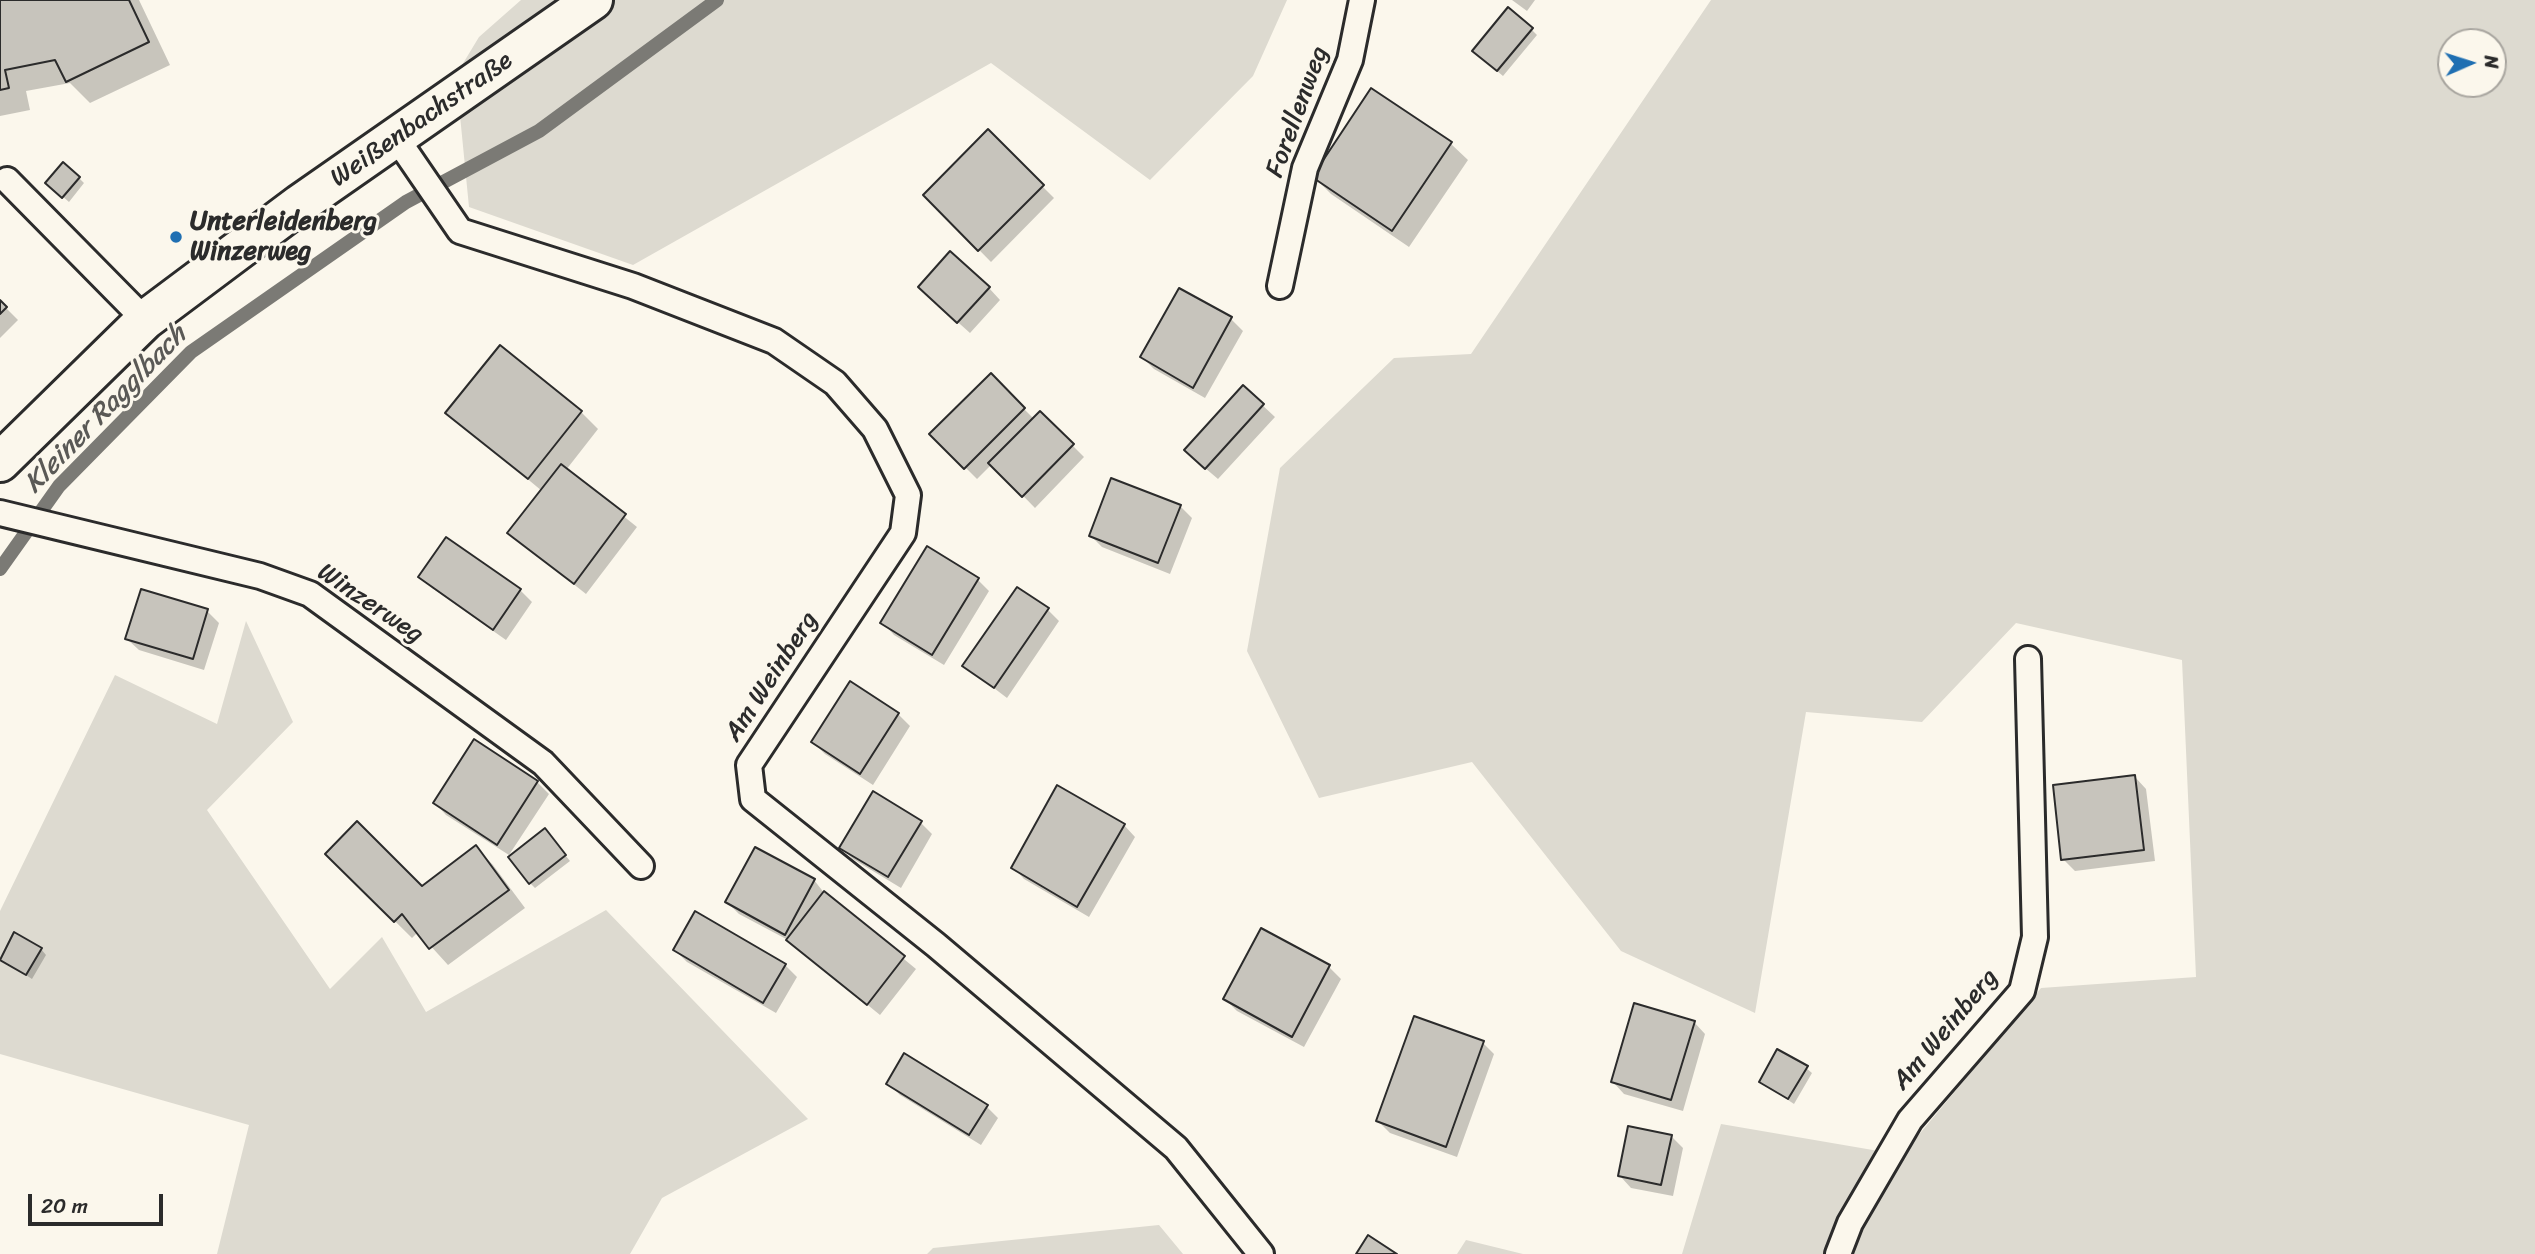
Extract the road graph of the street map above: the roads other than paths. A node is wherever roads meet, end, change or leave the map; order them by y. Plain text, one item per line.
1 (593, 0) edge
2 (1362, 0) edge
3 (397, 139) junction
4 (7, 180) dead end
5 (1280, 286) dead end
6 (145, 320) junction
7 (0, 462) edge
8 (9, 515) edge
9 (2028, 659) dead end
10 (641, 866) dead end
11 (1261, 1254) edge
12 (1838, 1254) edge

1 - 3 main road, Weißenbachstraße
2 - 5 lane, Forellenweg
3 - 6 main road, Weißenbachstraße
3 - 11 lane, Am Weinberg
4 - 6 lane
6 - 7 main road, Weißenbachstraße
8 - 10 lane, Winzerweg
9 - 12 lane, Am Weinberg

